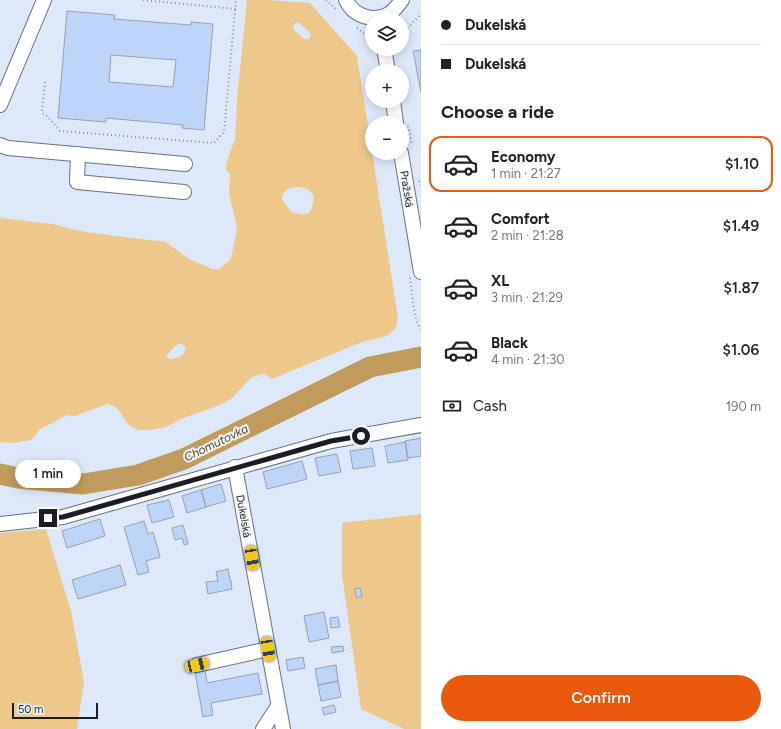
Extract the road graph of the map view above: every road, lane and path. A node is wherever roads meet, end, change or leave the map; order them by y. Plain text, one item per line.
1 (44, 0) edge
2 (143, 0) edge
3 (236, 0) edge
4 (346, 0) edge
5 (402, 0) edge
6 (236, 9) junction
7 (391, 12) edge
8 (421, 14) edge
9 (365, 16) edge
10 (409, 27) edge
11 (45, 82) dead end
12 (0, 105) edge
13 (0, 145) edge
14 (78, 154) junction
15 (407, 160) edge
16 (185, 164) dead end
17 (417, 176) dead end
18 (421, 185) edge
19 (184, 192) dead end
20 (421, 272) edge
21 (421, 425) edge
22 (235, 467) junction
23 (0, 524) edge
24 (268, 649) junction
25 (197, 665) dead end
26 (278, 706) junction
27 (260, 728) edge
28 (283, 729) edge

1 - 12 street
2 - 6 path
3 - 6 path
4 - 9 street
5 - 7 street
6 - 11 path
8 - 10 path
13 - 14 street
14 - 16 street
14 - 19 street
15 - 20 street, Pražská
17 - 18 path
21 - 22 street
22 - 23 street
22 - 24 street, Dukelská
24 - 25 street
24 - 26 street, Dukelská
26 - 27 street
26 - 28 street, Dukelská

